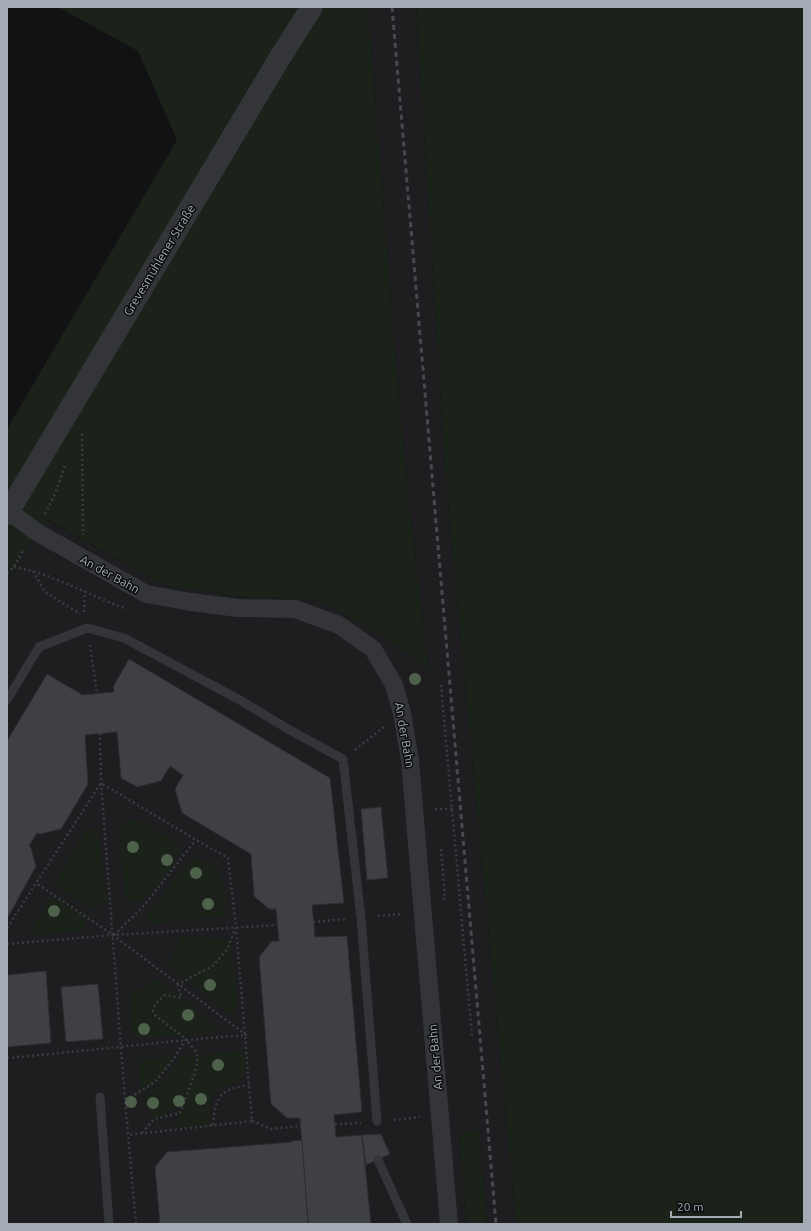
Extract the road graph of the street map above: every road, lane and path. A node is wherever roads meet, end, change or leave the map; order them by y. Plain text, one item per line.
1 (312, 7) edge
2 (82, 433) dead end
3 (8, 513) edge
4 (84, 559) junction
5 (14, 567) dead end
6 (32, 570) junction
7 (131, 610) dead end
8 (84, 616) dead end
9 (441, 685) dead end
10 (7, 700) edge
11 (402, 713) junction
12 (100, 733) dead end
13 (343, 759) junction
14 (101, 783) junction
15 (431, 809) dead end
16 (452, 809) junction
17 (196, 840) junction
18 (440, 846) dead end
19 (36, 883) junction
20 (445, 899) dead end
21 (277, 925) dead end
22 (236, 927) junction
23 (7, 928) edge
24 (113, 935) junction
25 (7, 944) edge
26 (178, 985) junction
27 (246, 1035) junction
28 (472, 1036) dead end
29 (186, 1040) junction
30 (122, 1048) junction
31 (7, 1058) edge
32 (249, 1085) junction
33 (100, 1097) dead end
34 (125, 1100) junction
35 (252, 1121) junction
36 (377, 1121) dead end
37 (213, 1125) junction
38 (301, 1126) dead end
39 (142, 1133) junction
40 (128, 1135) junction
41 (378, 1160) dead end
42 (109, 1224) edge
43 (136, 1224) edge
44 (407, 1224) edge
45 (449, 1224) edge

1 - 3 street, Grevesmühlener Straße
2 - 4 path
3 - 4 street, An der Bahn
4 - 11 street, An der Bahn
5 - 6 path
6 - 7 path
6 - 8 path
9 - 16 path
10 - 13 lane
11 - 13 path
11 - 45 street, An der Bahn
12 - 14 path
13 - 36 lane
14 - 17 path
14 - 19 path
14 - 24 path
15 - 16 path
16 - 28 path
17 - 22 path
17 - 24 path
18 - 20 path
19 - 23 path
19 - 24 path
21 - 22 path
22 - 24 path
22 - 26 path
22 - 27 path
24 - 25 path
24 - 26 path
24 - 30 path
26 - 27 path
26 - 29 path
27 - 29 path
27 - 32 path
29 - 30 path
29 - 34 path
29 - 39 path
30 - 31 path
30 - 34 path
32 - 35 path
32 - 37 path
33 - 42 lane
34 - 40 path
35 - 37 path
35 - 38 path
37 - 39 path
39 - 40 path
40 - 43 path
41 - 44 lane

